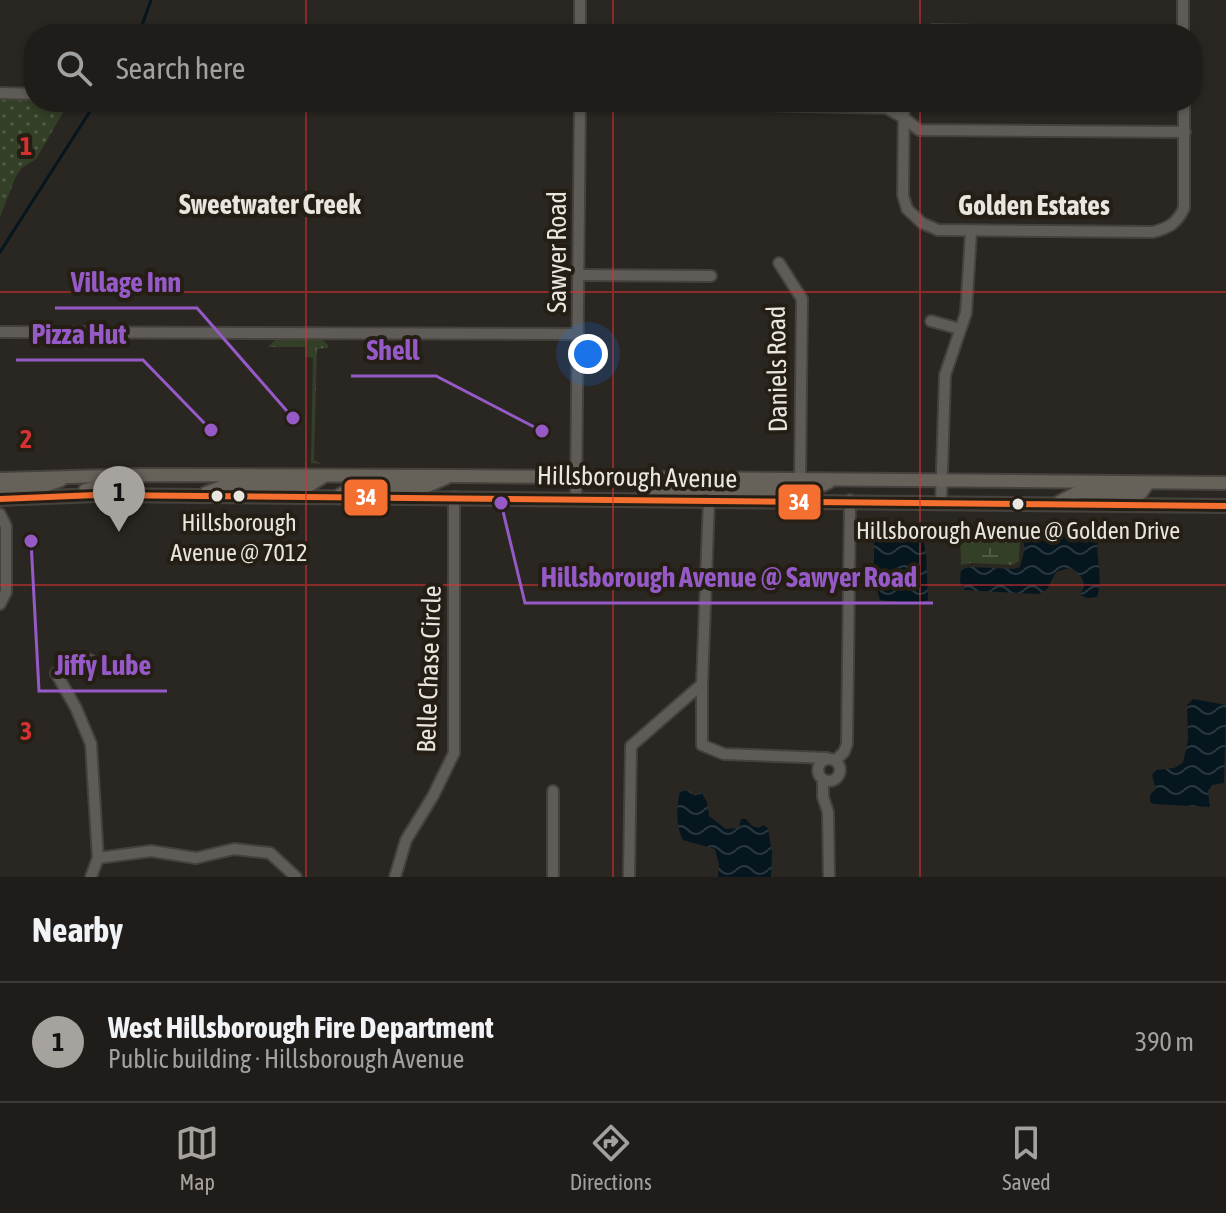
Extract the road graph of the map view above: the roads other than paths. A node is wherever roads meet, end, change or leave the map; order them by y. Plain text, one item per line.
1 (580, 0) edge
2 (1183, 0) edge
3 (580, 24) edge
4 (1183, 24) edge
5 (0, 93) edge
6 (24, 94) edge
7 (580, 112) edge
8 (893, 112) edge
9 (904, 112) edge
10 (1184, 112) edge
11 (904, 118) junction
12 (1185, 132) junction
13 (971, 232) junction
14 (779, 263) dead end
15 (579, 275) junction
16 (711, 276) dead end
17 (931, 321) dead end
18 (960, 329) junction
19 (0, 332) edge
20 (578, 334) junction
21 (141, 475) junction
22 (218, 475) junction
23 (75, 476) junction
24 (326, 476) junction
25 (453, 476) junction
26 (576, 477) junction
27 (0, 479) edge
28 (728, 479) junction
29 (800, 480) junction
30 (833, 480) junction
31 (942, 482) junction
32 (1148, 483) junction
33 (1226, 483) edge
34 (149, 495) junction
35 (58, 496) junction
36 (199, 496) junction
37 (338, 497) junction
38 (454, 497) junction
39 (0, 498) edge
40 (576, 498) junction
41 (636, 499) junction
42 (709, 500) junction
43 (850, 500) junction
44 (941, 502) junction
45 (1057, 503) junction
46 (1226, 506) edge
47 (0, 514) edge
48 (0, 604) edge
49 (90, 660) dead end
50 (702, 684) junction
51 (832, 759) junction
52 (823, 781) junction
53 (553, 791) dead end
54 (98, 858) junction
55 (91, 877) edge
56 (296, 877) edge
57 (395, 877) edge
58 (553, 877) edge
59 (629, 877) edge
60 (829, 877) edge

1 - 3 street
2 - 4 street
5 - 6 street
7 - 15 street, Sawyer Road
8 - 11 street
9 - 11 street
10 - 12 street
11 - 12 street
11 - 13 street
12 - 13 street
13 - 18 street
14 - 29 street, Daniels Road
15 - 16 street
15 - 20 street, Sawyer Road
17 - 18 street
18 - 31 street
19 - 20 street
20 - 26 street, Sawyer Road
21 - 22 main road, Hillsborough Avenue
21 - 23 main road, Hillsborough Avenue
21 - 35 main road
22 - 24 main road, Hillsborough Avenue
22 - 34 main road
23 - 27 main road, Hillsborough Avenue
23 - 39 main road
24 - 25 main road, Hillsborough Avenue
24 - 36 main road
25 - 26 main road, Hillsborough Avenue
25 - 37 main road
26 - 28 main road, Hillsborough Avenue
26 - 40 street, Sawyer Road
28 - 29 main road, Hillsborough Avenue
28 - 41 main road
29 - 30 main road, Hillsborough Avenue
30 - 31 main road, Hillsborough Avenue
30 - 42 main road
31 - 32 main road, Hillsborough Avenue
31 - 44 street
32 - 33 main road, Hillsborough Avenue
32 - 45 main road
34 - 35 main road, Hillsborough Avenue
34 - 36 main road, Hillsborough Avenue
35 - 39 main road, Hillsborough Avenue
36 - 37 main road, Hillsborough Avenue
37 - 38 main road, Hillsborough Avenue
38 - 40 main road, Hillsborough Avenue
38 - 57 street, Belle Chase Circle
40 - 41 main road, Hillsborough Avenue
41 - 42 main road, Hillsborough Avenue
42 - 43 main road, Hillsborough Avenue
42 - 50 street
43 - 44 main road, Hillsborough Avenue
43 - 51 street
44 - 45 main road, Hillsborough Avenue
45 - 46 main road, Hillsborough Avenue
47 - 48 street
49 - 54 street
50 - 51 street
50 - 59 street
51 - 52 street
51 - 52 street
52 - 60 street
53 - 58 street
54 - 55 street
54 - 56 street

